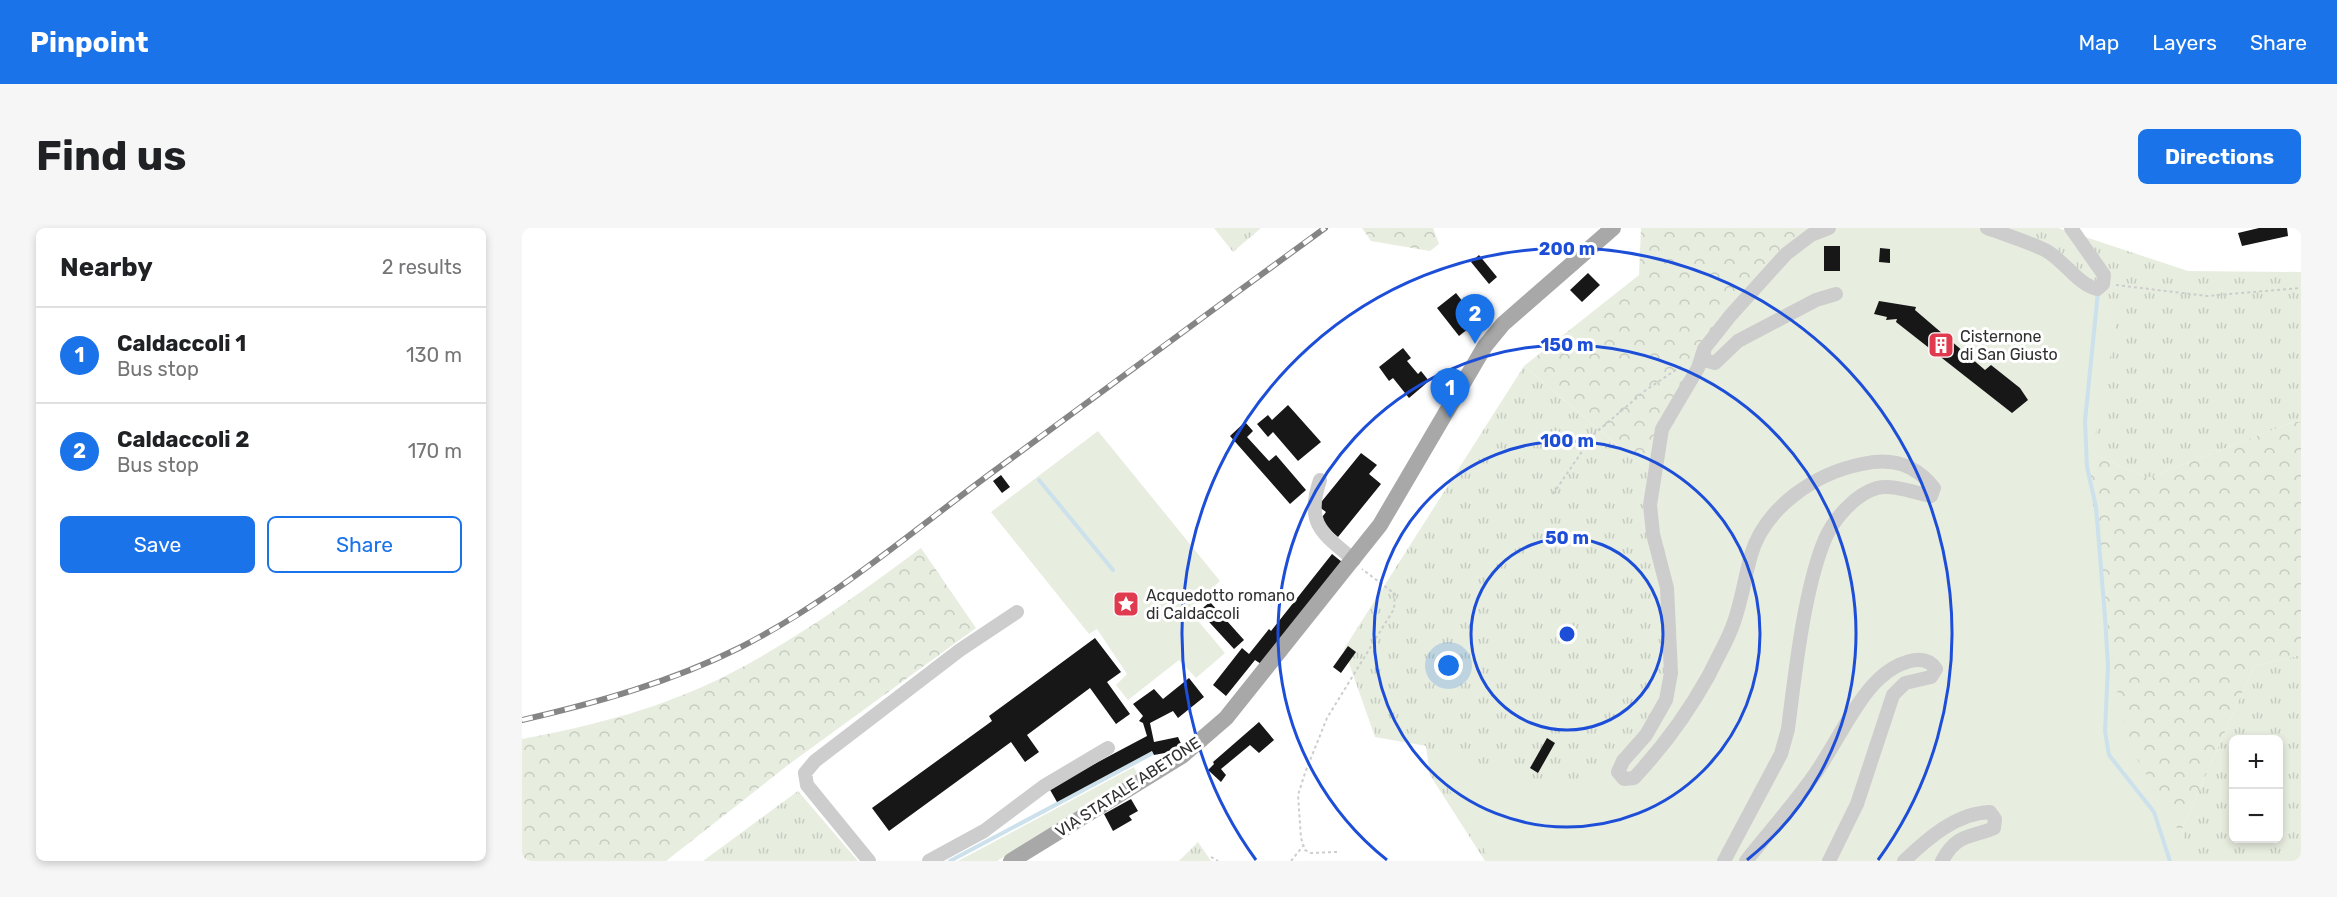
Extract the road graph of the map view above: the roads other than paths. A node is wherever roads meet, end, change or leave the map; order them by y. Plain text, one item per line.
1 (1613, 228) edge
2 (1829, 228) edge
3 (1987, 228) edge
4 (2071, 228) edge
5 (1836, 294) dead end
6 (1704, 349) junction
7 (1320, 480) dead end
8 (1353, 561) junction
9 (1017, 612) dead end
10 (1108, 748) dead end
11 (869, 861) edge
12 (929, 861) edge
13 (1011, 861) edge
14 (1724, 861) edge
15 (1746, 861) edge
16 (1829, 861) edge
17 (1904, 861) edge
18 (1942, 861) edge

1 - 8 main road, VIA STATALE ABETONE
2 - 6 lane
3 - 4 lane
5 - 6 lane
6 - 14 lane
7 - 8 lane
8 - 13 main road, VIA STATALE ABETONE
9 - 11 lane
10 - 12 lane
15 - 16 lane
17 - 18 lane

